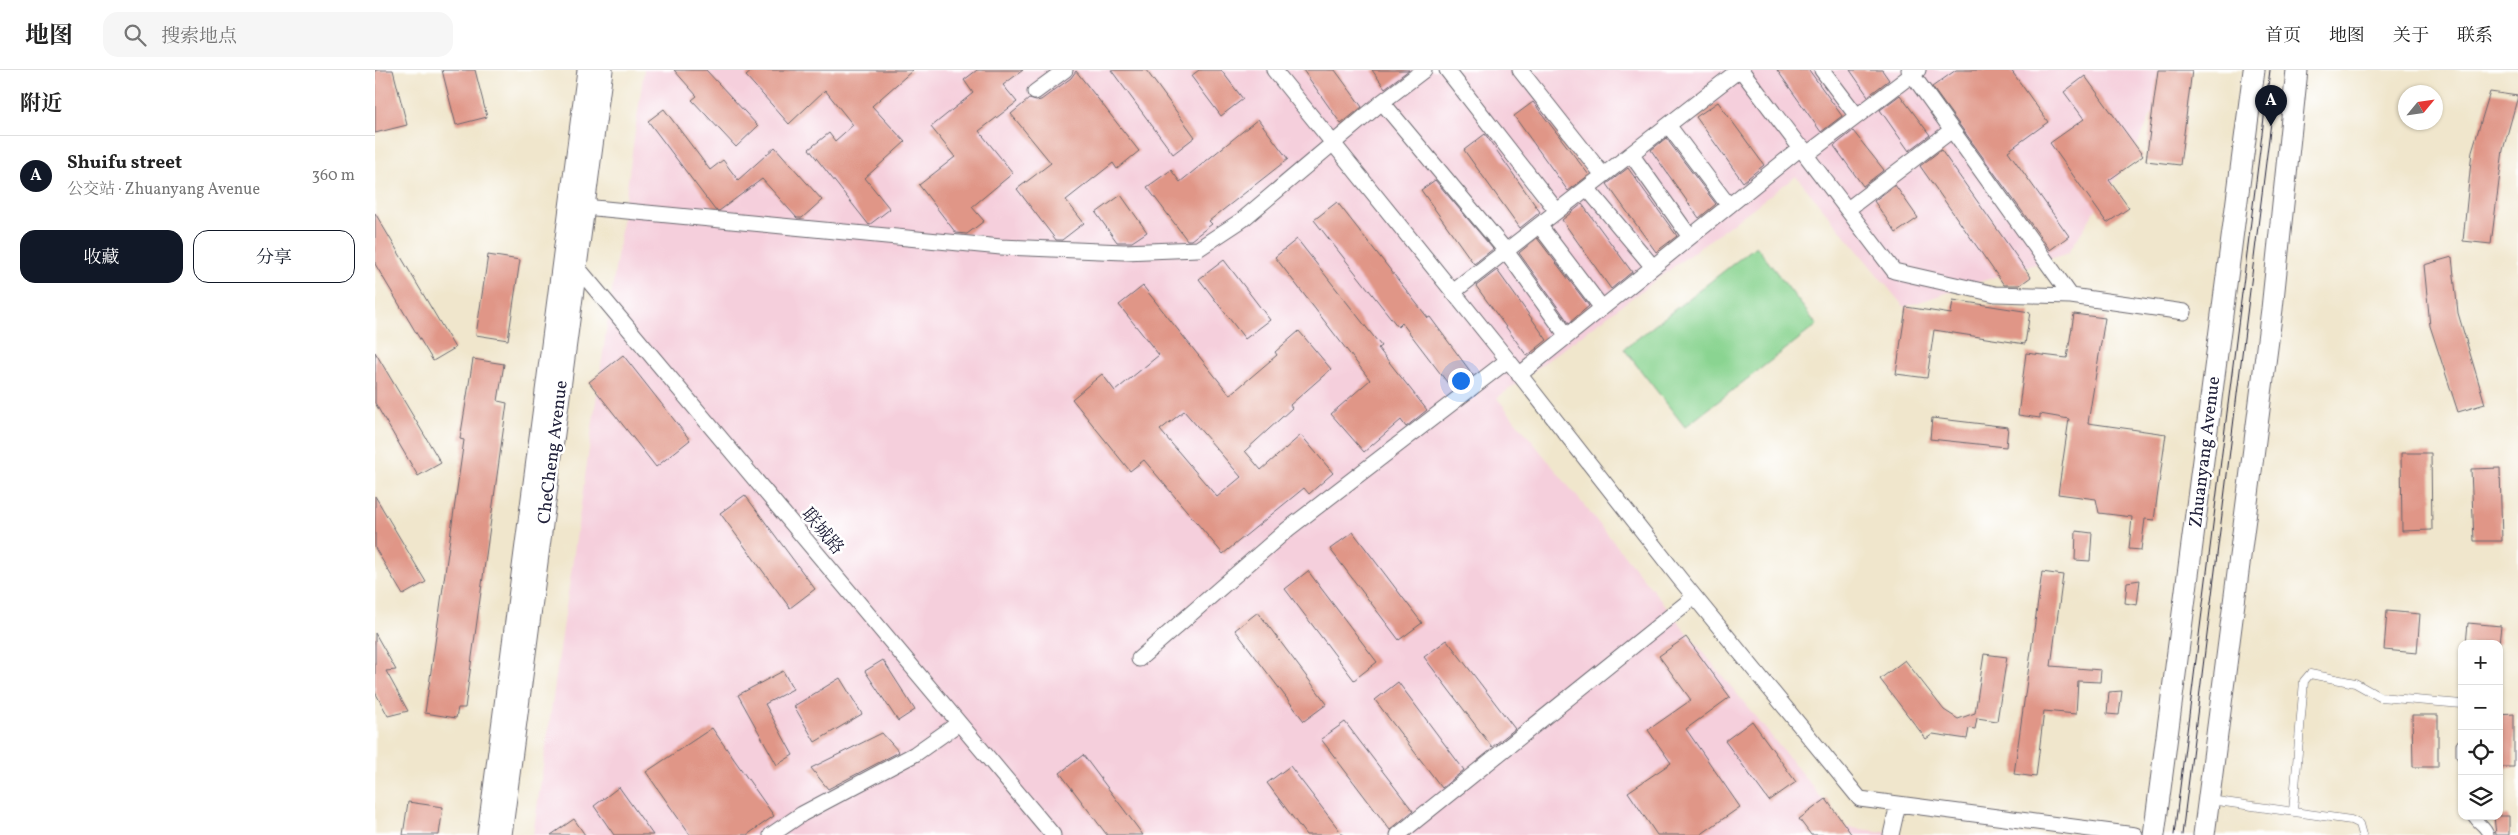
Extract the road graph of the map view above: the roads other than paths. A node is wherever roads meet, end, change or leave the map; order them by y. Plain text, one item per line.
1 (587, 70) edge
2 (603, 70) edge
3 (1065, 70) edge
4 (1274, 70) edge
5 (1424, 70) edge
6 (1447, 70) edge
7 (1520, 70) edge
8 (1740, 70) edge
9 (1823, 70) edge
10 (2253, 70) edge
11 (2297, 70) edge
12 (1913, 71) edge
13 (1035, 92) dead end
14 (1382, 102) junction
15 (1857, 116) junction
16 (1668, 125) junction
17 (1952, 130) junction
18 (1333, 143) junction
19 (1805, 150) junction
20 (1631, 154) junction
21 (1603, 175) junction
22 (1587, 188) junction
23 (577, 206) junction
24 (1729, 206) junction
25 (1848, 210) junction
26 (1557, 211) junction
27 (1539, 225) junction
28 (1690, 237) junction
29 (564, 251) junction
30 (1506, 251) junction
31 (577, 266) junction
32 (1653, 267) junction
33 (1453, 292) junction
34 (2071, 296) junction
35 (1602, 308) junction
36 (2183, 312) dead end
37 (1567, 336) junction
38 (1508, 360) junction
39 (1519, 374) junction
40 (1694, 597) junction
41 (1139, 658) dead end
42 (2458, 704) edge
43 (959, 723) junction
44 (2209, 800) junction
45 (491, 804) junction
46 (1898, 804) junction
47 (2293, 811) junction
48 (2476, 820) edge
49 (507, 830) edge
50 (790, 830) edge
51 (487, 835) edge
52 (771, 835) edge
53 (1053, 835) edge
54 (1398, 835) edge
55 (1891, 835) edge
56 (2135, 835) edge
57 (2154, 835) edge
58 (2204, 835) edge
59 (2362, 835) edge
60 (2488, 835) edge

1 - 23 street, CheCheng Avenue
2 - 23 street, CheCheng Avenue
3 - 13 street
4 - 18 street
5 - 14 street
6 - 26 street
7 - 21 street
8 - 16 street
8 - 19 street
9 - 15 street
10 - 57 main road, Zhuanyang Avenue
11 - 44 main road
12 - 15 street
12 - 17 street
14 - 18 street
14 - 30 street
15 - 19 street
16 - 20 street
16 - 24 street
17 - 25 street
17 - 34 street
18 - 23 street
18 - 33 street
19 - 24 street
19 - 25 street
20 - 21 street
20 - 28 street
21 - 22 street
22 - 26 street
22 - 32 street
23 - 29 street, CheCheng Avenue
23 - 31 street, CheCheng Avenue
24 - 28 street
25 - 34 street
26 - 27 street
27 - 30 street
27 - 35 street
28 - 32 street
29 - 31 street, 联城路
29 - 45 street, CheCheng Avenue
30 - 33 street
30 - 37 street
31 - 43 street, 联城路
31 - 49 street, CheCheng Avenue
32 - 35 street
33 - 38 street
34 - 36 street
35 - 37 street
37 - 39 street
38 - 39 street
38 - 41 street
39 - 40 street
40 - 46 street
40 - 54 street
42 - 47 lane
43 - 50 street
43 - 53 street, 联城路
44 - 47 lane
44 - 58 main road
45 - 49 street
45 - 51 street, CheCheng Avenue
46 - 55 street
46 - 56 street
47 - 59 lane
48 - 60 street
50 - 52 street

